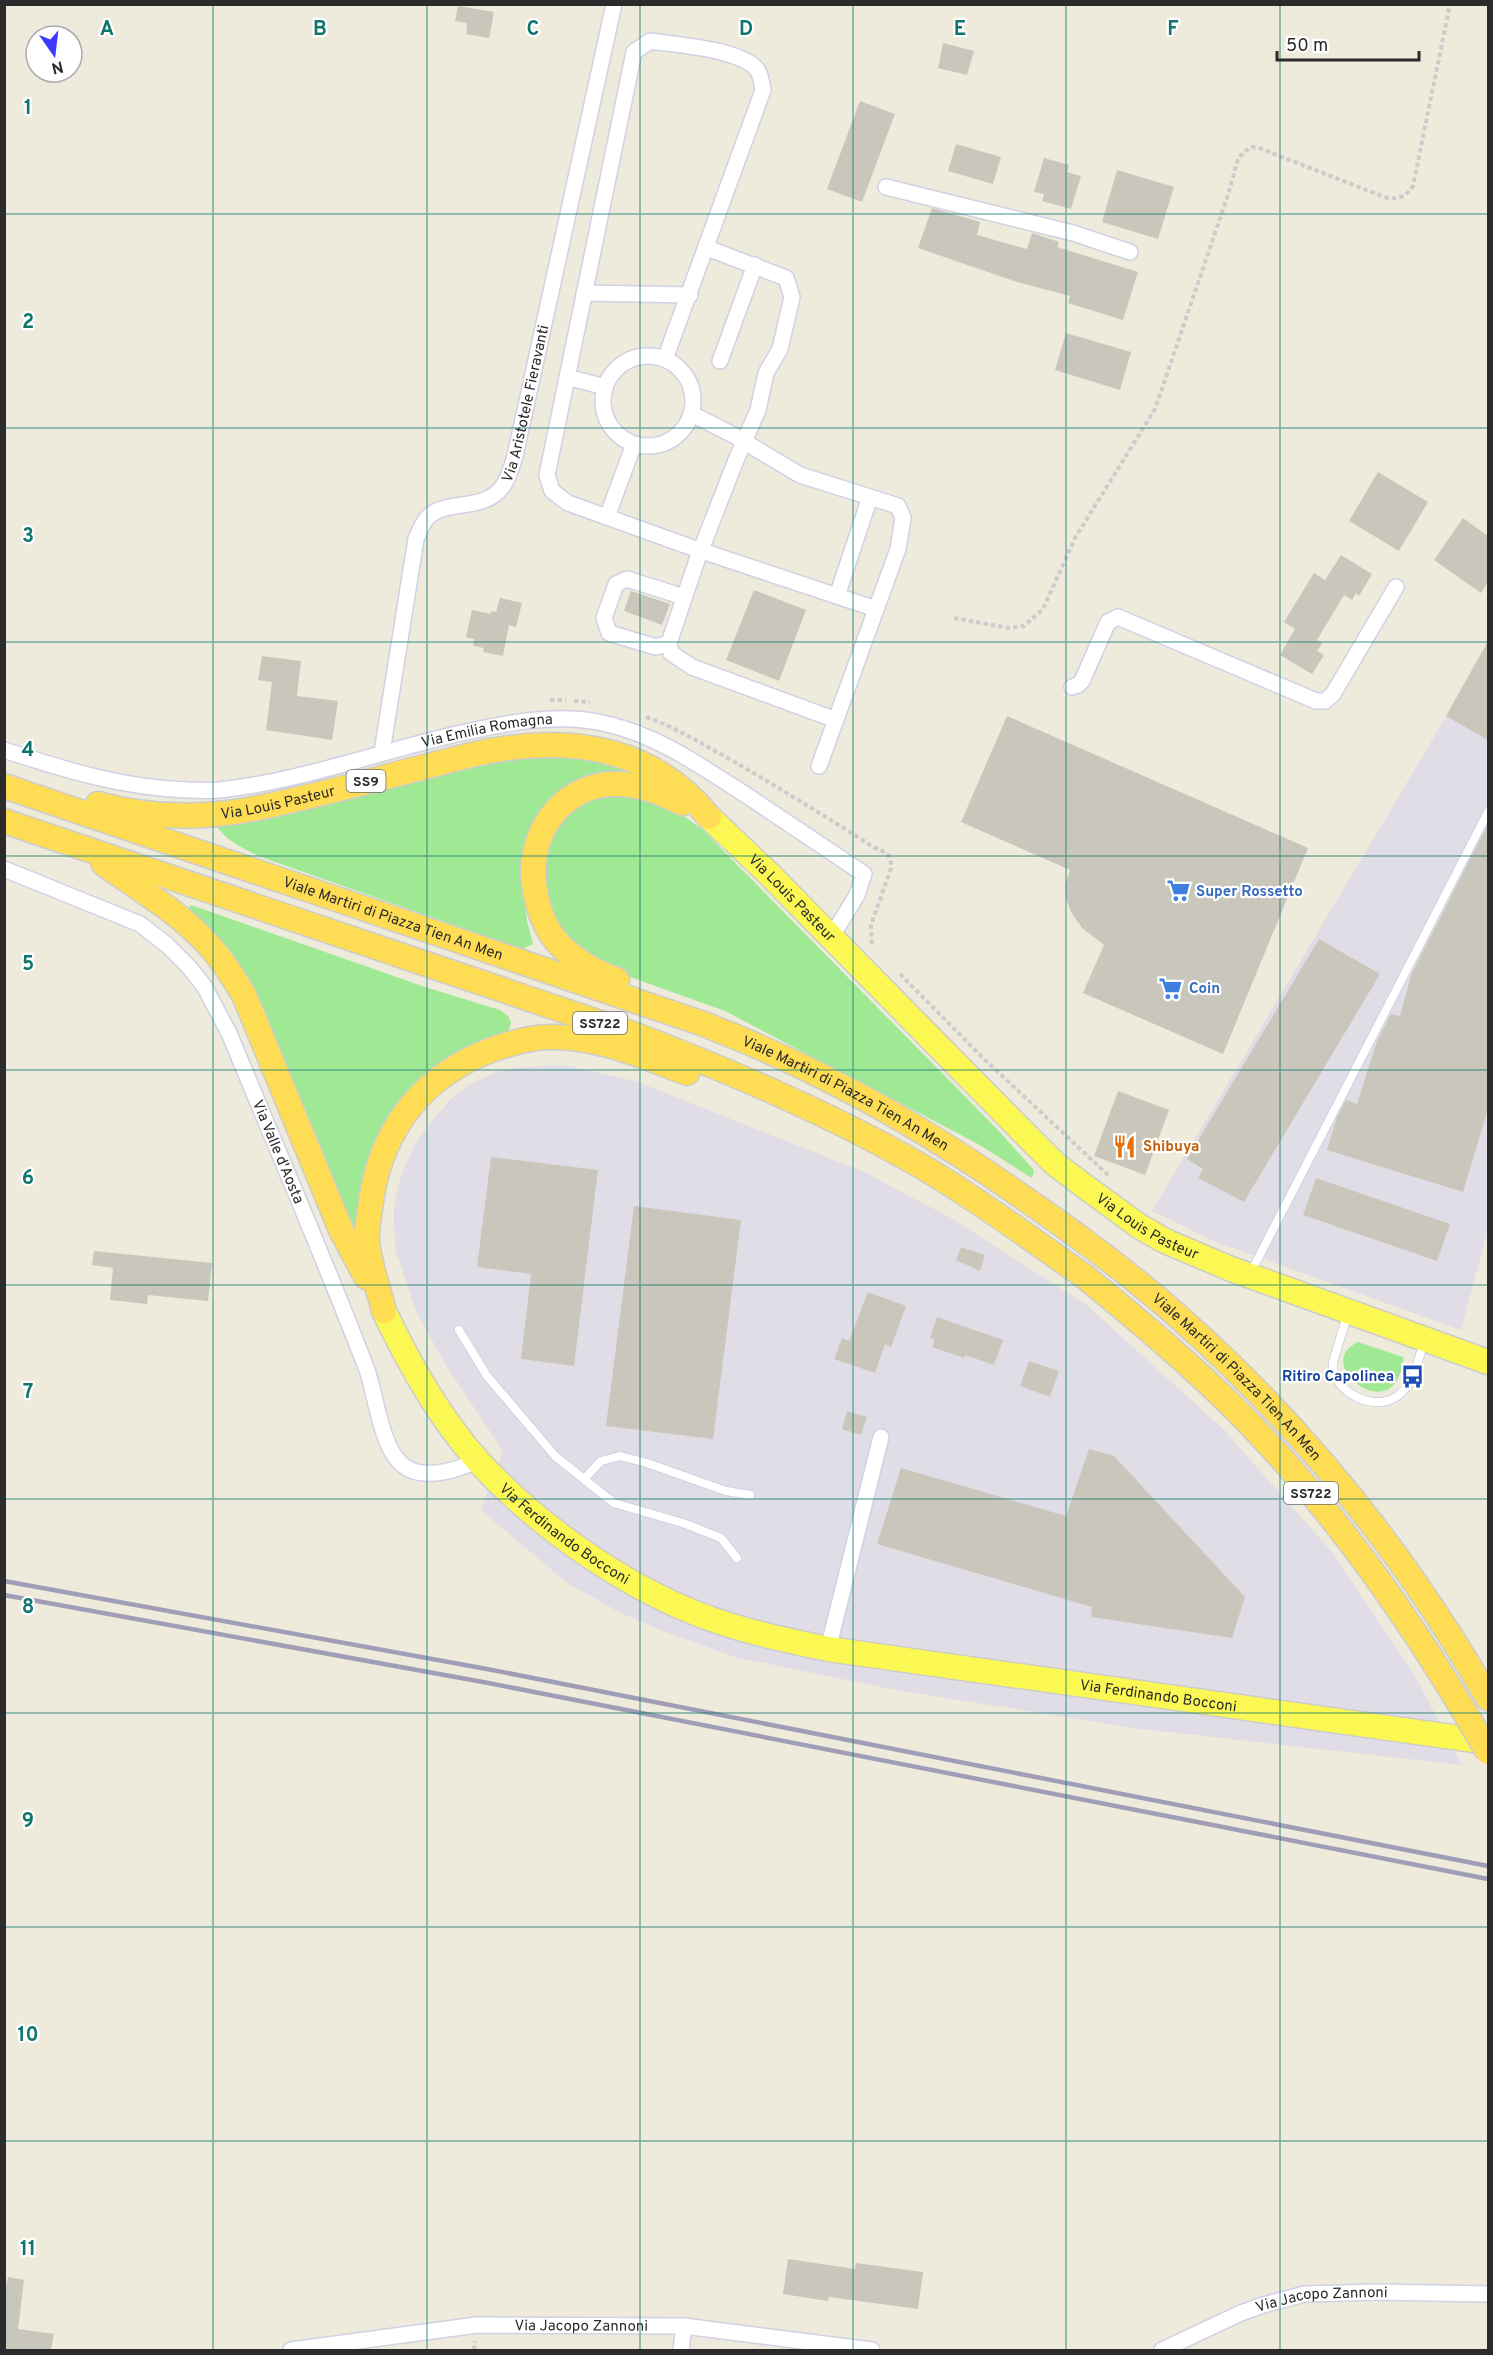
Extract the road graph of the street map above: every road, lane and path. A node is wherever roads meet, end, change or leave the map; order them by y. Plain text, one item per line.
1 (614, 4) edge
2 (1450, 4) edge
3 (886, 187) dead end
4 (706, 248) junction
5 (1130, 252) dead end
6 (755, 265) junction
7 (584, 293) junction
8 (690, 296) junction
9 (665, 358) junction
10 (720, 361) dead end
11 (567, 378) junction
12 (605, 387) junction
13 (692, 414) junction
14 (744, 441) junction
15 (634, 444) junction
16 (870, 497) junction
17 (606, 517) junction
18 (700, 551) junction
19 (1396, 587) dead end
20 (837, 596) junction
21 (684, 597) junction
22 (876, 609) junction
23 (954, 618) dead end
24 (669, 643) junction
25 (1072, 687) dead end
26 (546, 701) dead end
27 (594, 703) dead end
28 (645, 716) dead end
29 (836, 720) junction
30 (4, 750) edge
31 (382, 752) junction
32 (819, 766) dead end
33 (4, 784) edge
34 (1488, 812) edge
35 (709, 817) junction
36 (4, 821) edge
37 (80, 847) junction
38 (4, 869) edge
39 (830, 939) junction
40 (874, 952) dead end
41 (896, 972) dead end
42 (752, 1042) junction
43 (824, 1116) junction
44 (1117, 1183) dead end
45 (1249, 1276) junction
46 (384, 1311) junction
47 (1348, 1311) junction
48 (459, 1329) dead end
49 (1425, 1339) junction
50 (1488, 1362) edge
51 (880, 1437) dead end
52 (478, 1460) junction
53 (584, 1479) junction
54 (750, 1495) dead end
55 (737, 1557) dead end
56 (828, 1649) junction
57 (1488, 1698) edge
58 (1488, 1742) edge
59 (1488, 1752) edge
60 (1488, 2294) edge
61 (684, 2326) junction
62 (291, 2350) edge
63 (681, 2350) edge
64 (872, 2350) edge
65 (1162, 2350) edge

1 - 31 street, Via Aristotele Fieravanti
2 - 23 path
3 - 5 street
4 - 6 street
4 - 7 street
4 - 8 street
6 - 10 street
6 - 14 street
7 - 8 street
7 - 11 street
8 - 9 street
9 - 12 street
9 - 13 street
11 - 12 street
11 - 17 street
12 - 15 street
13 - 14 street
13 - 15 street
14 - 16 street
14 - 18 street
15 - 17 street
16 - 20 street
16 - 22 street
17 - 18 street
18 - 20 street
18 - 21 street
19 - 25 street
20 - 22 street
21 - 24 street
21 - 24 street
22 - 29 street
24 - 29 street
26 - 27 path
28 - 40 path
29 - 32 street
30 - 31 street, Via Emilia Romagna
31 - 39 street, Via Emilia Romagna
33 - 35 highway, Via Louis Pasteur / SS9
33 - 42 highway, Viale Martiri di Piazza Tien An Men / SS722
34 - 45 lane
35 - 39 main road, Via Louis Pasteur
35 - 42 highway, SS722
36 - 37 highway, Viale Martiri di Piazza Tien An Men
37 - 43 highway, Viale Martiri di Piazza Tien An Men / SS722
37 - 46 highway
38 - 52 street, Via Valle d'Aosta
39 - 45 main road, Via Louis Pasteur
41 - 44 path
42 - 57 highway, Viale Martiri di Piazza Tien An Men / SS722
43 - 46 highway
43 - 59 highway, Viale Martiri di Piazza Tien An Men / SS722, bridge
45 - 47 main road, Via Louis Pasteur
46 - 52 main road, Via Ferdinando Bocconi
47 - 49 main road, Via Louis Pasteur
47 - 49 lane
48 - 53 lane
49 - 50 main road, Via Louis Pasteur
51 - 56 street
52 - 56 main road, Via Ferdinando Bocconi
53 - 54 lane
53 - 55 lane
56 - 58 main road, Via Ferdinando Bocconi
60 - 65 street, Via Jacopo Zannoni
61 - 62 street, Via Jacopo Zannoni
61 - 63 street
61 - 64 street, Via Jacopo Zannoni

